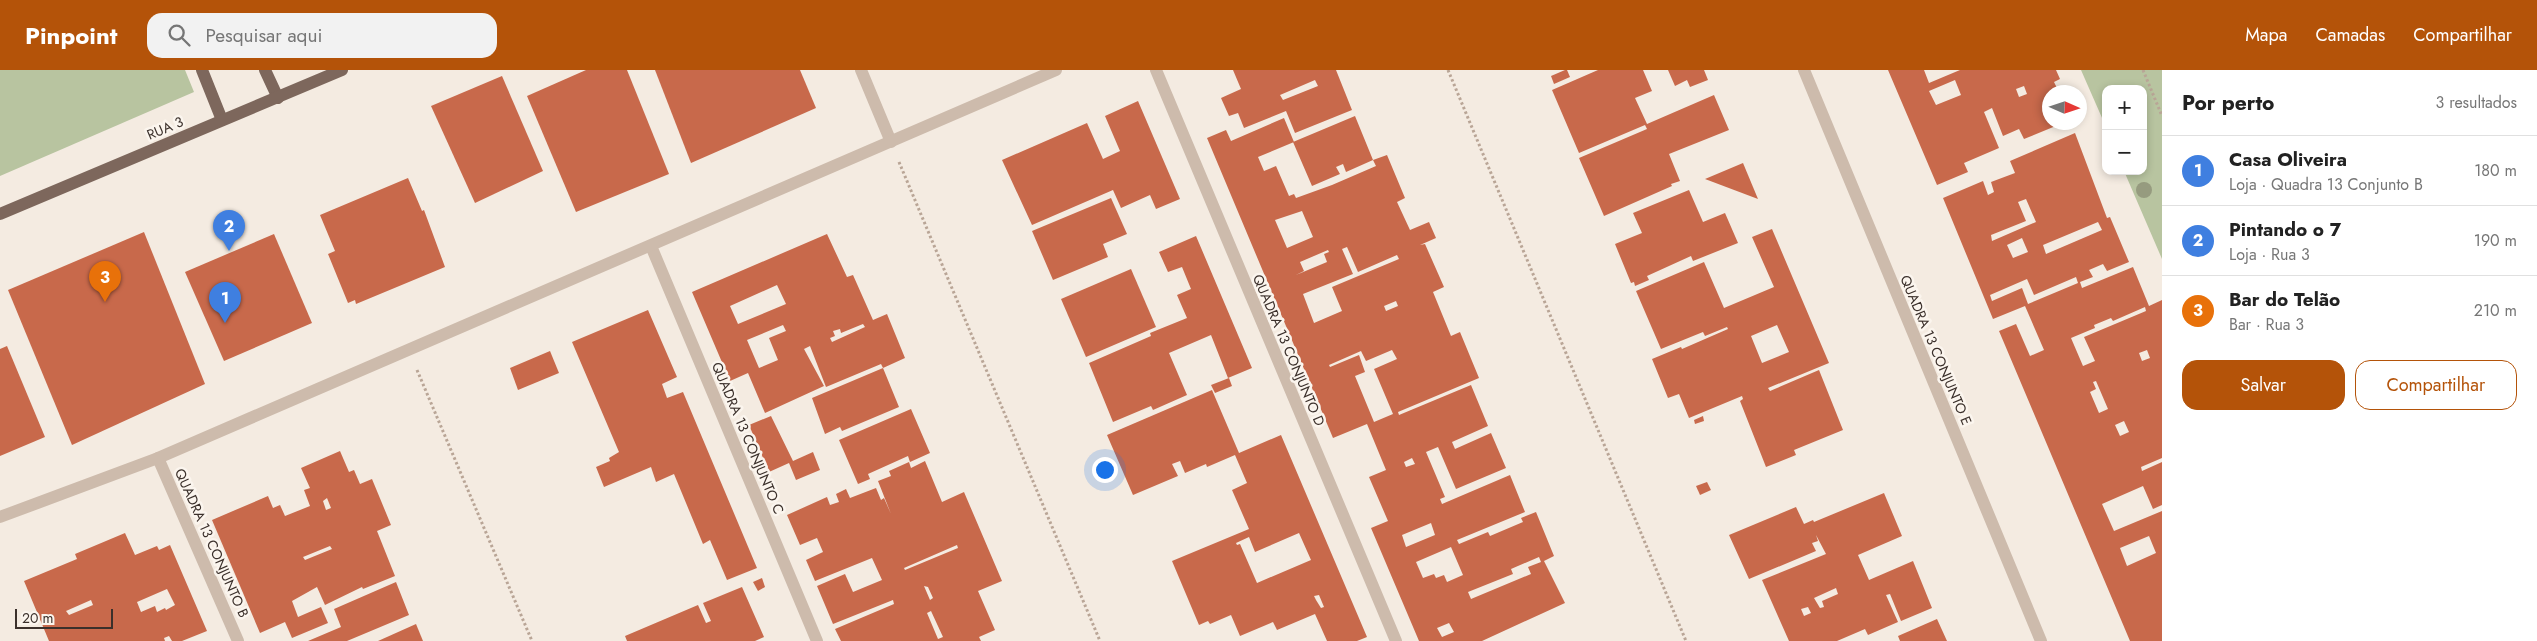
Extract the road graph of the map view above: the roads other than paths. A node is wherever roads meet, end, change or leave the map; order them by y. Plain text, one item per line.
1 (202, 70) edge
2 (265, 70) edge
3 (342, 70) edge
4 (861, 70) edge
5 (1056, 70) edge
6 (1156, 70) edge
7 (1804, 70) edge
8 (278, 98) junction
9 (222, 120) junction
10 (891, 142) junction
11 (0, 214) edge
12 (651, 246) junction
13 (158, 458) junction
14 (0, 517) edge
15 (238, 641) edge
16 (817, 641) edge
17 (1396, 641) edge
18 (2041, 641) edge

1 - 9 main road
2 - 8 main road
3 - 8 main road, RUA 3
4 - 10 street
5 - 10 street
6 - 17 street, QUADRA 13 CONJUNTO D
7 - 18 street, QUADRA 13 CONJUNTO E
8 - 9 main road, RUA 3
9 - 11 main road, RUA 3
10 - 12 street
12 - 13 street
12 - 16 street, QUADRA 13 CONJUNTO C
13 - 14 street
13 - 15 street, QUADRA 13 CONJUNTO B

